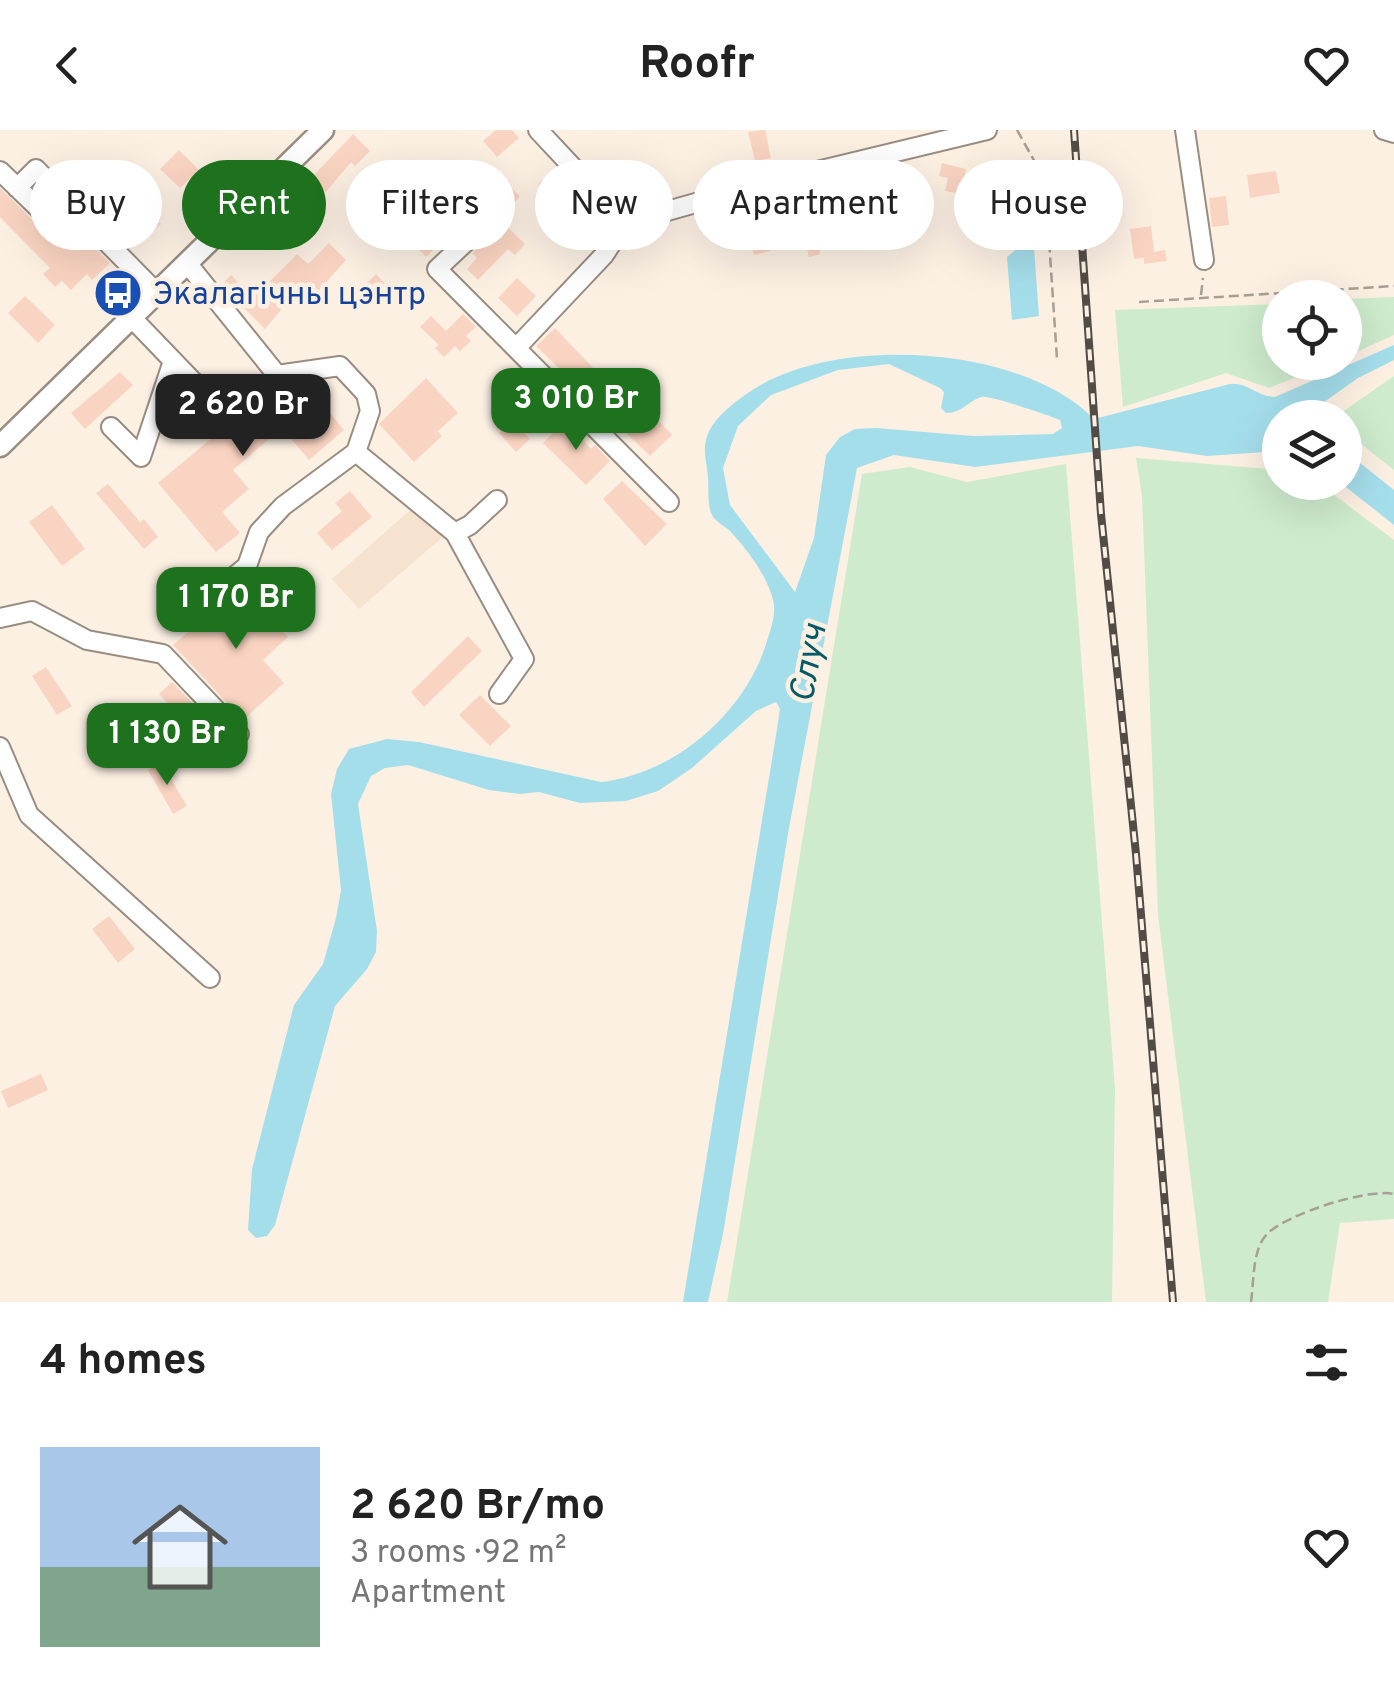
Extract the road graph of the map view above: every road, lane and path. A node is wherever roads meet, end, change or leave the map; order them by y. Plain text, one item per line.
1 (323, 130) edge
2 (538, 130) edge
3 (986, 130) edge
4 (1017, 130) edge
5 (1184, 130) edge
6 (1384, 130) edge
7 (1394, 133) edge
8 (566, 160) edge
9 (0, 171) edge
10 (673, 209) edge
11 (457, 250) edge
12 (607, 250) edge
13 (1204, 260) joint
14 (187, 262) junction
15 (1394, 286) edge
16 (156, 292) junction
17 (1201, 297) junction
18 (1140, 302) dead end
19 (131, 317) junction
20 (518, 346) junction
21 (1057, 359) dead end
22 (174, 361) junction
23 (207, 396) dead end
24 (111, 427) dead end
25 (0, 446) edge
26 (356, 452) junction
27 (498, 500) dead end
28 (669, 502) dead end
29 (455, 533) junction
30 (220, 588) dead end
31 (0, 618) edge
32 (499, 694) dead end
33 (238, 734) dead end
34 (0, 747) edge
35 (210, 978) dead end
36 (1394, 1194) edge
37 (1251, 1302) edge

1 - 14 main road
2 - 8 street
3 - 10 street
4 - 21 path
5 - 13 street
6 - 7 street
9 - 16 street
11 - 20 street
12 - 20 street
13 - 17 path
14 - 16 main road
14 - 26 street
15 - 17 path
16 - 19 main road
17 - 18 path
19 - 22 street
19 - 25 main road
20 - 28 street
22 - 23 street
22 - 24 street
26 - 29 street
26 - 30 street
27 - 29 street
29 - 32 street
31 - 33 street
34 - 35 street
36 - 37 path

